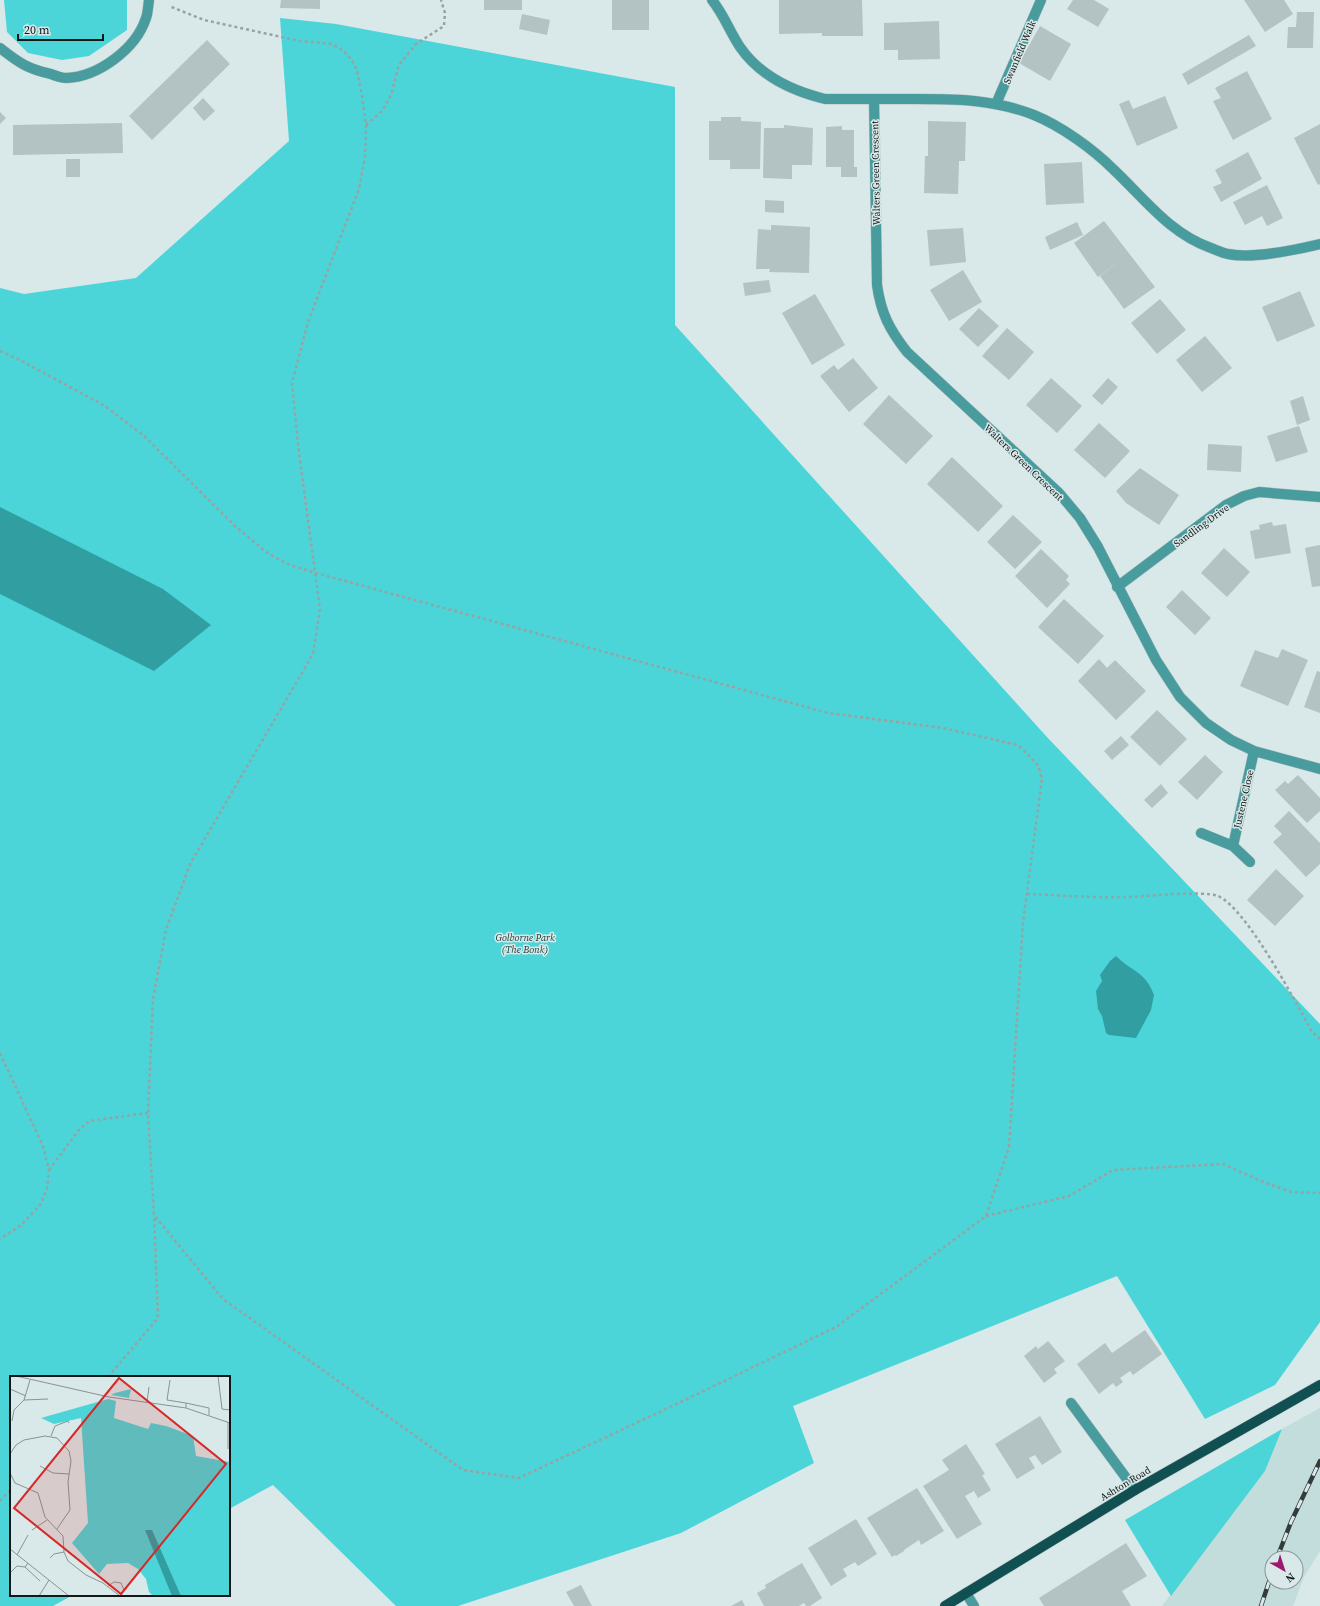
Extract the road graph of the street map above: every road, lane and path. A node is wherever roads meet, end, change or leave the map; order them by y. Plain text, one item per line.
1 (149, 0) edge
2 (441, 0) edge
3 (712, 0) edge
4 (1040, 0) edge
5 (167, 6) dead end
6 (0, 48) edge
7 (874, 100) junction
8 (996, 104) junction
9 (366, 125) junction
10 (1320, 244) edge
11 (0, 352) edge
12 (1320, 497) edge
13 (316, 573) junction
14 (1117, 587) junction
15 (1254, 751) junction
16 (1320, 769) edge
17 (1201, 833) dead end
18 (1233, 846) junction
19 (1250, 862) dead end
20 (1027, 894) junction
21 (1320, 1039) edge
22 (0, 1053) edge
23 (148, 1113) junction
24 (48, 1170) junction
25 (1320, 1193) edge
26 (154, 1215) junction
27 (986, 1216) junction
28 (0, 1239) edge
29 (109, 1376) edge
30 (1320, 1385) edge
31 (1071, 1403) dead end
32 (10, 1490) edge
33 (1135, 1490) junction
34 (0, 1501) edge
35 (966, 1593) junction
36 (945, 1606) edge
37 (974, 1606) edge

1 - 6 street
2 - 9 path
3 - 7 street
4 - 8 street, Swanfield Walk
5 - 9 path
7 - 8 street
7 - 14 street, Walters Green Crescent
8 - 10 street
9 - 13 path
11 - 13 path
12 - 14 street, Sandling Drive
13 - 20 path
13 - 23 path
14 - 15 street, Walters Green Crescent
15 - 16 street, Walters Green Crescent
15 - 18 street, Justene Close
17 - 18 street
18 - 19 street
20 - 21 path
20 - 27 path
22 - 24 path
23 - 24 path
23 - 26 path
24 - 28 path
25 - 27 path
26 - 27 path
26 - 29 path
30 - 33 main road, Ashton Road
31 - 33 street
32 - 34 path
33 - 35 main road, Ashton Road
35 - 36 main road, Ashton Road
35 - 37 street

